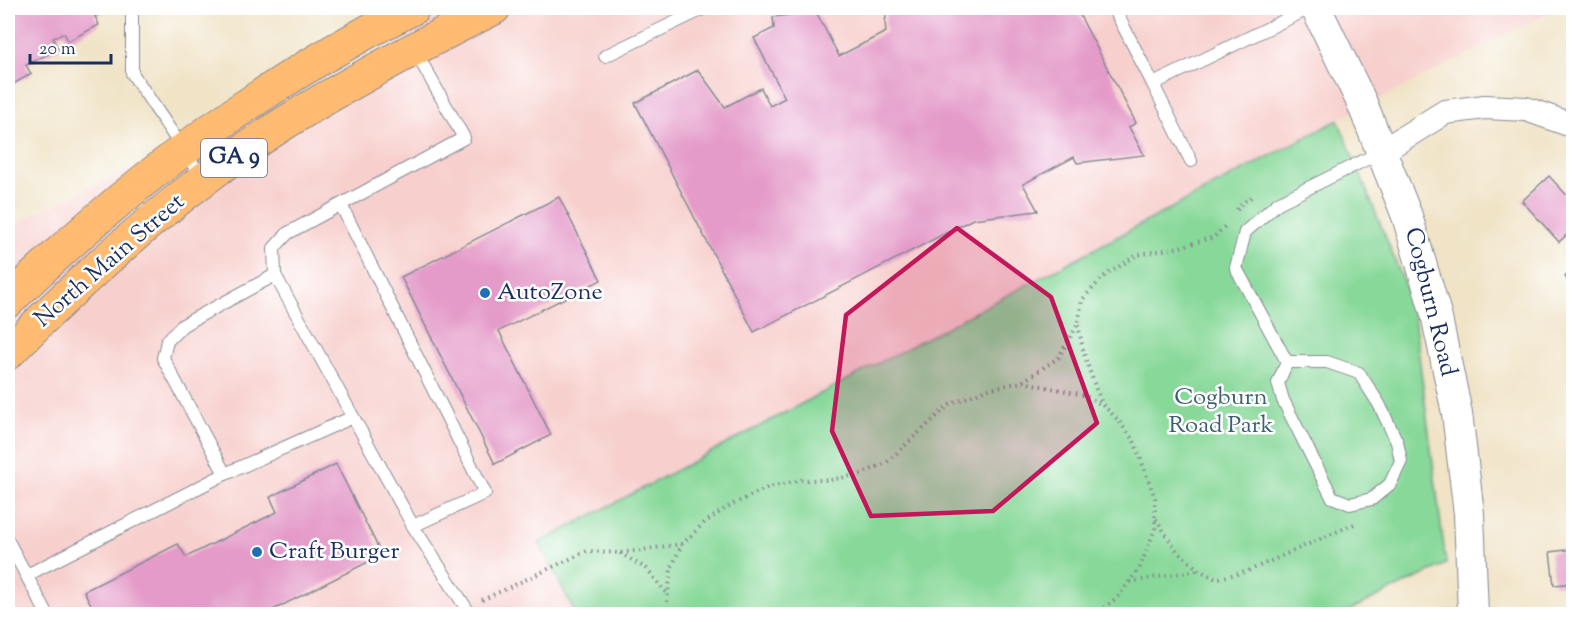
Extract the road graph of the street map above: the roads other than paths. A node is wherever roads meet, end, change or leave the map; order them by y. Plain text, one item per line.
1 (129, 8) edge
2 (494, 8) edge
3 (705, 8) edge
4 (1114, 8) edge
5 (1310, 8) edge
6 (1316, 8) edge
7 (399, 10) edge
8 (414, 49) junction
9 (605, 56) dead end
10 (1153, 84) junction
11 (1574, 126) edge
12 (183, 149) junction
13 (1381, 152) junction
14 (1191, 161) dead end
15 (204, 180) junction
16 (341, 205) junction
17 (275, 275) junction
18 (8, 301) edge
19 (8, 353) edge
20 (1287, 362) junction
21 (353, 417) junction
22 (225, 474) junction
23 (413, 526) junction
24 (8, 542) edge
25 (27, 575) junction
26 (468, 611) edge
27 (47, 615) edge
28 (1473, 615) edge

1 - 12 lane
2 - 8 main road, North Main Street / GA 9
3 - 9 lane
4 - 10 lane
5 - 10 lane
6 - 13 street, Cogburn Road
7 - 12 main road, North Main Street / GA 9
8 - 15 main road, North Main Street / GA 9
8 - 16 lane
10 - 14 lane
11 - 13 street
12 - 15 lane
12 - 18 main road, North Main Street / GA 9
13 - 20 lane
13 - 28 street, Cogburn Road
15 - 19 main road, North Main Street / GA 9
16 - 17 lane
16 - 23 lane
17 - 21 lane
17 - 22 lane
20 - 20 lane
21 - 22 lane
21 - 23 lane
22 - 25 lane
23 - 26 lane
24 - 25 lane
25 - 27 lane

